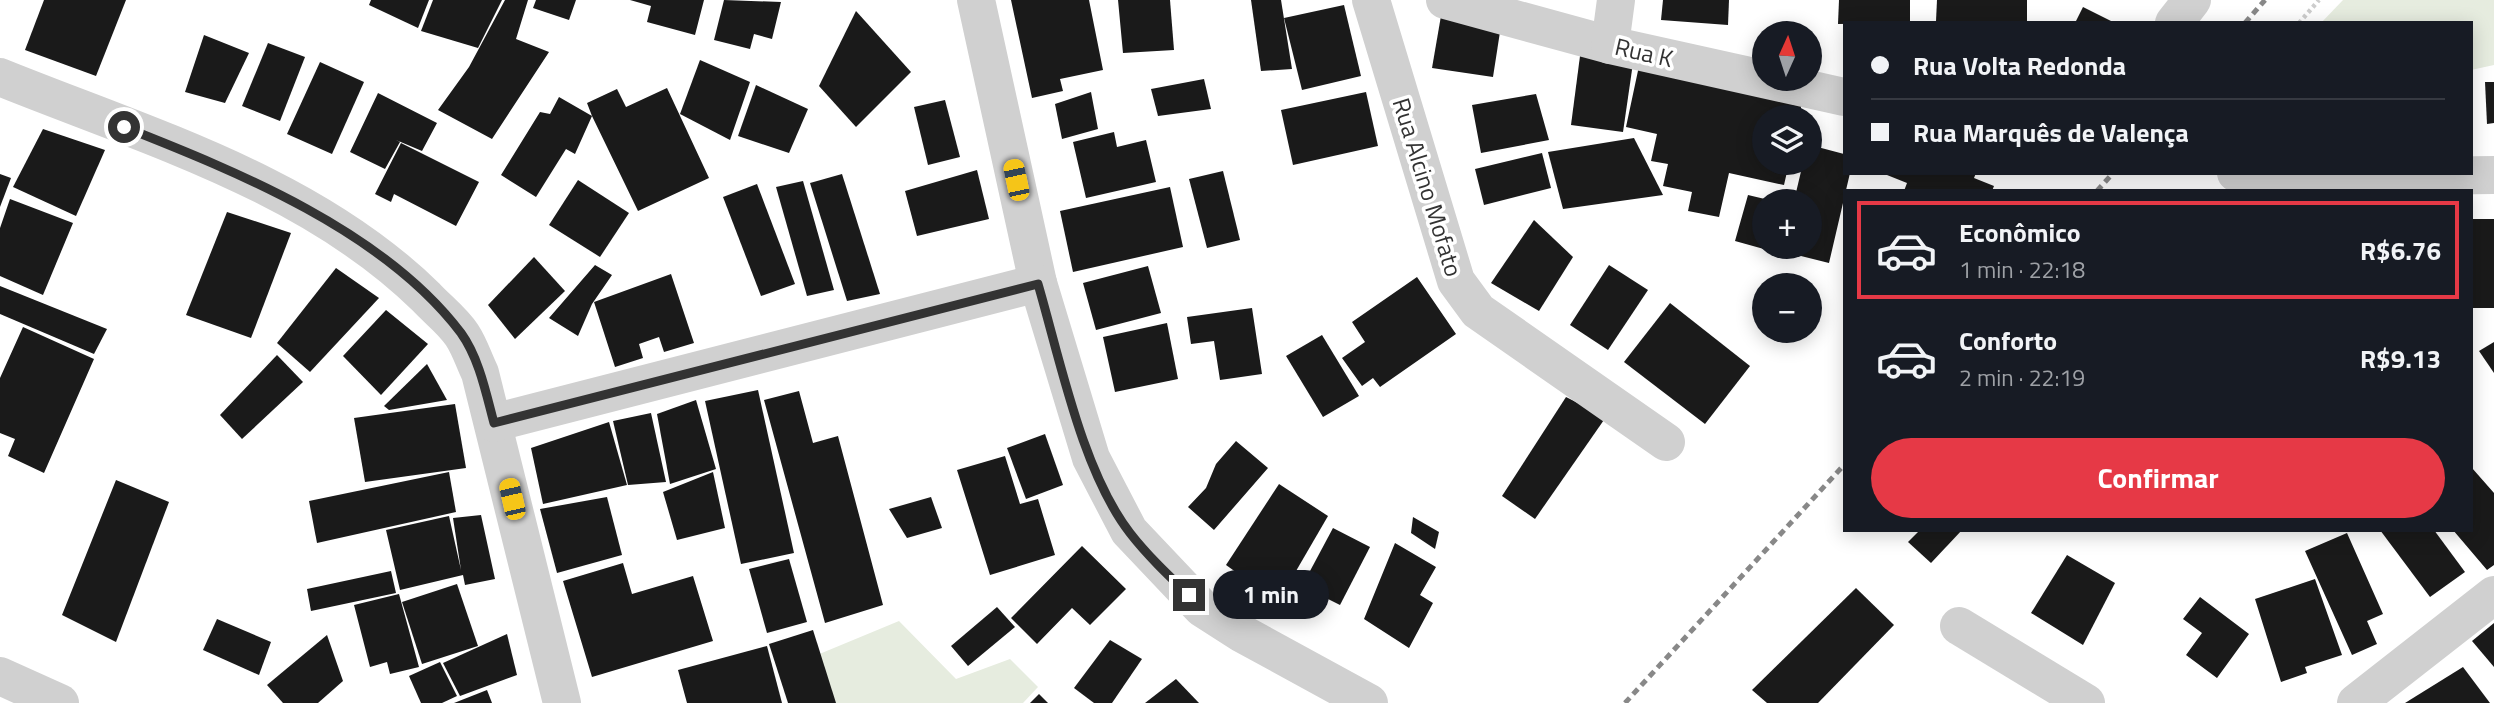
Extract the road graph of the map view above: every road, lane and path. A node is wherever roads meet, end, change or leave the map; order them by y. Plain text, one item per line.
1 (976, 0) edge
2 (1371, 0) edge
3 (1445, 0) edge
4 (1616, 0) edge
5 (2192, 0) edge
6 (2319, 0) edge
7 (2176, 21) edge
8 (2301, 21) edge
9 (1610, 45) junction
10 (0, 77) edge
11 (1843, 97) edge
12 (2284, 175) edge
13 (2494, 175) edge
14 (1038, 284) junction
15 (494, 423) junction
16 (1666, 442) dead end
17 (2494, 595) edge
18 (1959, 626) dead end
19 (0, 676) edge
20 (60, 703) edge
21 (562, 703) edge
22 (1369, 703) edge
23 (2086, 703) edge
24 (2356, 703) edge

1 - 14 street
2 - 16 street, Rua Alcino Mofato
3 - 9 street, Rua K
4 - 9 street
5 - 7 street
6 - 8 path
9 - 11 street, Rua K
10 - 15 street
12 - 13 street
14 - 15 street
14 - 22 street
15 - 21 street
17 - 24 street
18 - 23 street
19 - 20 street

